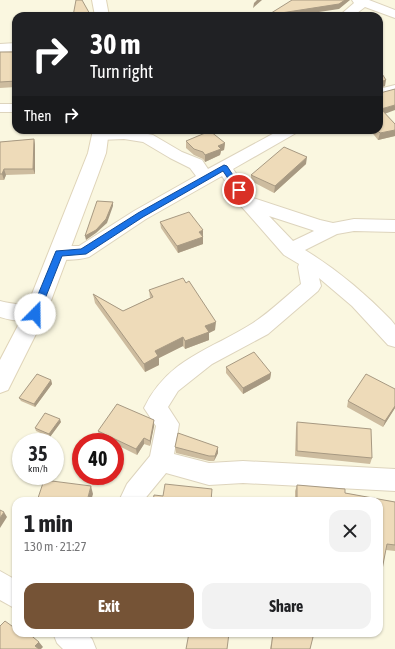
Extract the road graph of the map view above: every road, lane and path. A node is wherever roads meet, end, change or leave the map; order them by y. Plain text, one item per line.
1 (99, 0) edge
2 (361, 1) edge
3 (101, 12) edge
4 (349, 12) edge
5 (395, 14) edge
6 (12, 47) edge
7 (0, 48) edge
8 (395, 89) edge
9 (383, 93) edge
10 (0, 108) edge
11 (12, 108) edge
12 (101, 134) edge
13 (124, 134) edge
14 (284, 134) edge
15 (224, 167) junction
16 (206, 178) junction
17 (247, 202) junction
18 (395, 226) edge
19 (333, 229) junction
20 (290, 250) junction
21 (59, 253) junction
22 (311, 262) junction
23 (2, 312) edge
24 (35, 314) junction
25 (395, 339) edge
26 (0, 382) edge
27 (161, 462) junction
28 (395, 480) edge
29 (133, 497) edge
30 (0, 584) edge
31 (12, 593) edge
32 (72, 637) edge
33 (82, 649) edge

1 - 3 street
2 - 4 street
2 - 5 street
6 - 7 street
8 - 9 street
10 - 11 street
12 - 21 street
13 - 16 street
14 - 15 street
15 - 16 street
15 - 17 street
16 - 21 street
17 - 19 street
17 - 20 street
18 - 19 street
19 - 20 street
20 - 22 street
21 - 24 street
22 - 25 street
22 - 27 street
23 - 24 street
24 - 26 street
27 - 28 street
27 - 29 street
30 - 31 street
32 - 33 street

